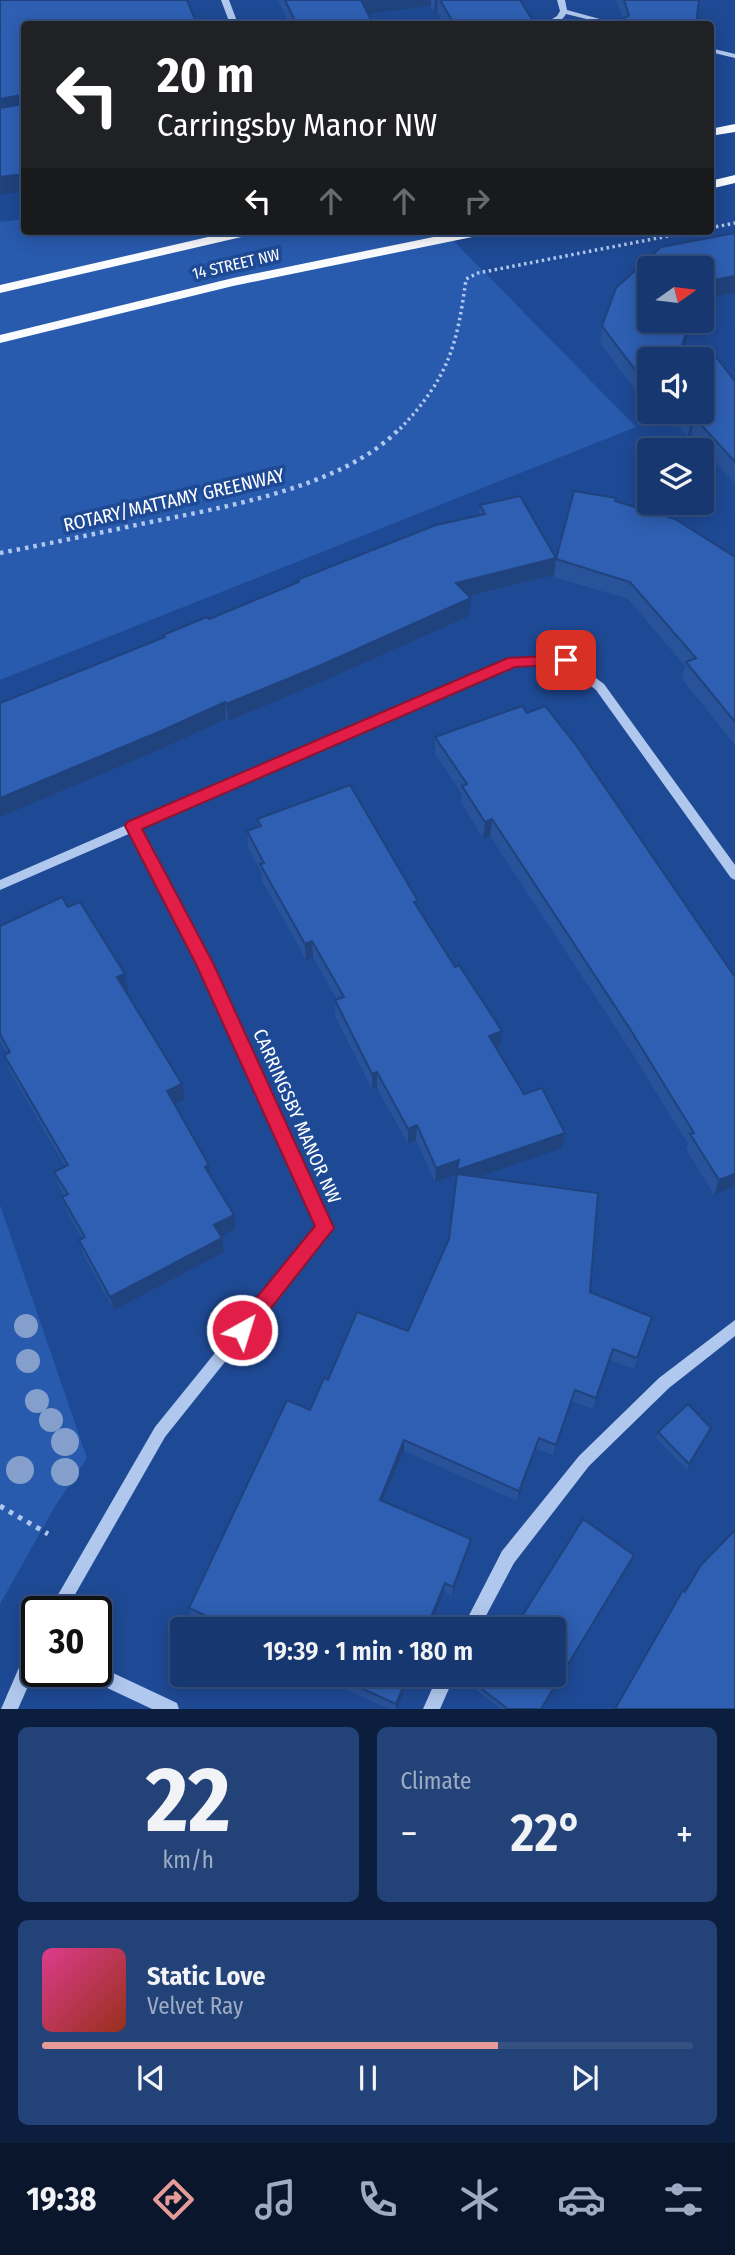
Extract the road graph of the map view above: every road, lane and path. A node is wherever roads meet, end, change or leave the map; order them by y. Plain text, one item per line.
1 (225, 0) edge
2 (561, 0) edge
3 (564, 11) junction
4 (233, 21) edge
5 (554, 21) edge
6 (602, 21) edge
7 (714, 51) edge
8 (735, 56) edge
9 (735, 128) edge
10 (714, 132) edge
11 (735, 179) edge
12 (714, 186) edge
13 (735, 186) edge
14 (714, 187) edge
15 (735, 223) edge
16 (714, 227) edge
17 (233, 235) edge
18 (462, 235) edge
19 (673, 235) edge
20 (0, 289) edge
21 (0, 339) edge
22 (0, 553) edge
23 (133, 826) junction
24 (735, 875) edge
25 (0, 885) edge
26 (735, 1327) edge
27 (0, 1506) edge
28 (48, 1534) dead end
29 (65, 1596) edge
30 (476, 1617) edge
31 (112, 1681) edge
32 (21, 1682) edge
33 (442, 1687) edge
34 (9, 1709) edge
35 (171, 1709) edge
36 (432, 1709) edge

1 - 4 street
2 - 3 street
3 - 5 street
3 - 6 street
7 - 8 street
9 - 10 main road
11 - 12 main road
13 - 14 main road
15 - 16 path
17 - 20 main road, 14 STREET NW
18 - 21 main road, 14 STREET NW
19 - 22 path, ROTARY/MATTAMY GREENWAY
23 - 24 street
23 - 25 street
23 - 29 street, CARRINGSBY MANOR NW
26 - 30 lane
27 - 28 path
31 - 35 street
32 - 34 street
33 - 36 lane

